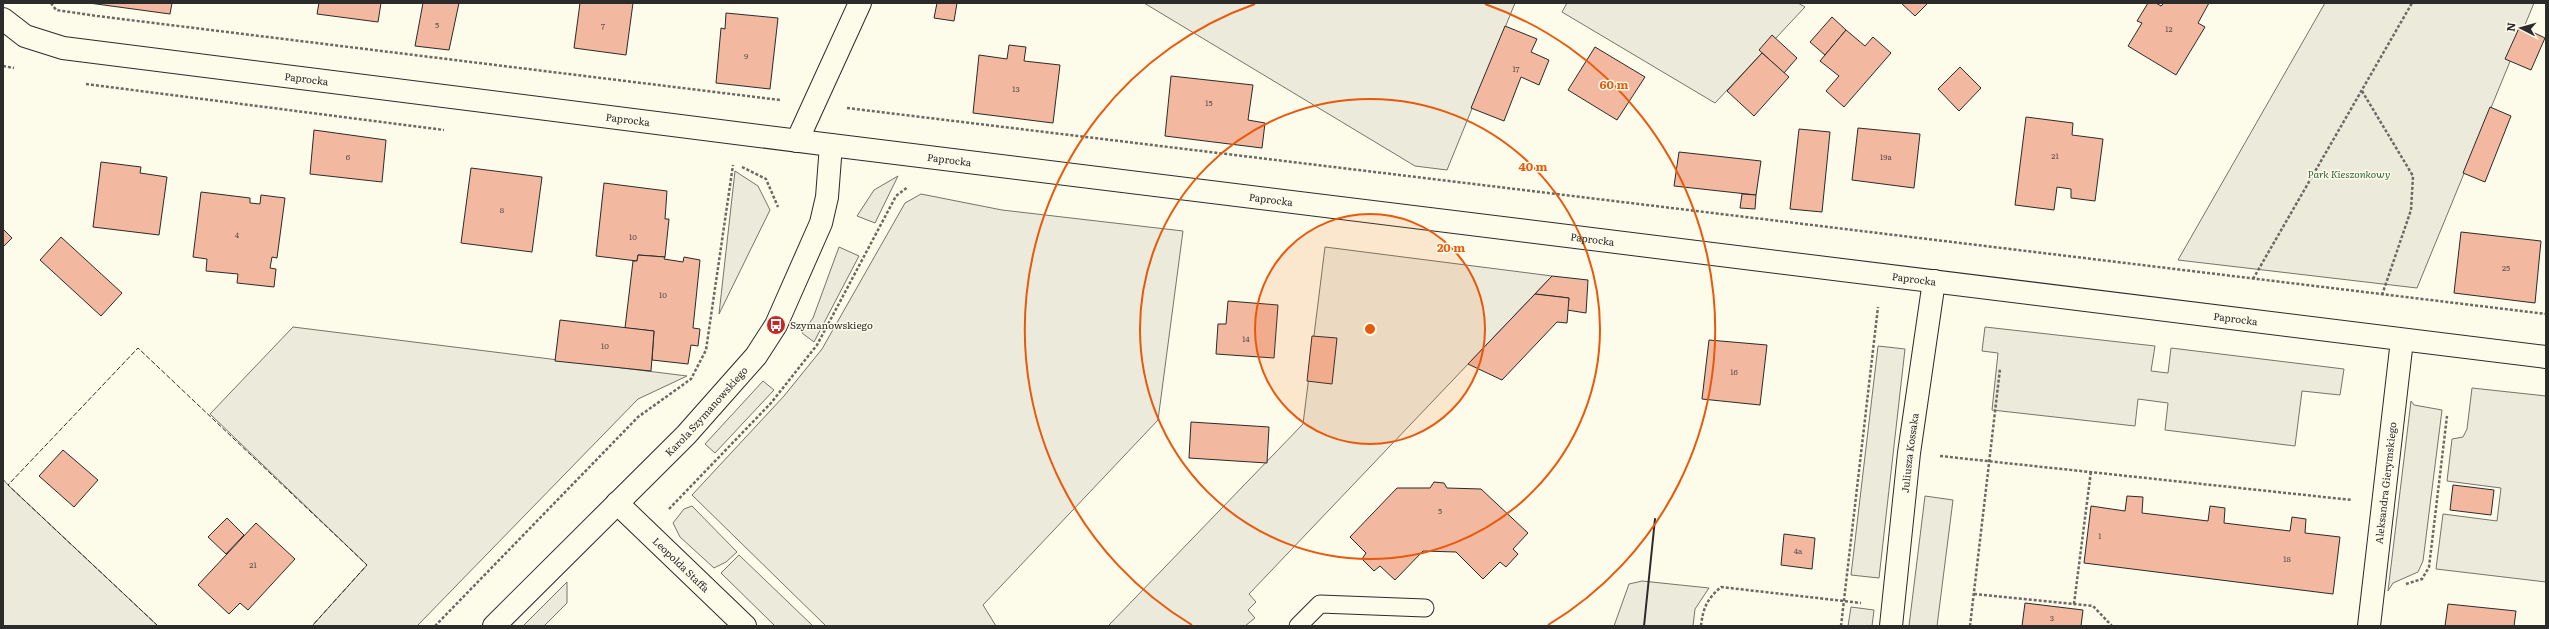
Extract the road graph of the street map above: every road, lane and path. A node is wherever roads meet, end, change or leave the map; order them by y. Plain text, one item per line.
1 (5, 3) edge
2 (51, 3) edge
3 (860, 3) edge
4 (2412, 3) edge
5 (3, 8) edge
6 (3, 19) edge
7 (2362, 91) junction
8 (814, 104) junction
9 (797, 141) junction
10 (831, 145) junction
11 (733, 163) dead end
12 (872, 244) dead end
13 (2253, 279) junction
14 (1934, 281) junction
15 (2382, 294) junction
16 (1879, 299) dead end
17 (2546, 314) edge
18 (2402, 340) junction
19 (2546, 357) edge
20 (2000, 369) dead end
21 (2447, 416) dead end
22 (1909, 453) junction
23 (1990, 460) junction
24 (2091, 471) junction
25 (617, 503) junction
26 (2382, 503) junction
27 (647, 531) junction
28 (2399, 586) dead end
29 (1974, 594) junction
30 (1844, 601) junction
31 (2074, 604) junction
32 (1425, 608) dead end
33 (1892, 617) edge
34 (435, 626) edge
35 (494, 626) edge
36 (745, 626) edge
37 (1298, 626) edge
38 (1701, 626) edge
39 (1841, 626) edge
40 (1970, 626) edge
41 (2112, 626) edge
42 (2369, 626) edge

1 - 5 street
2 - 8 path
3 - 8 street
4 - 7 path
6 - 9 street, Paprocka
7 - 13 path
7 - 15 path
8 - 9 street
8 - 13 path
9 - 10 street, Paprocka
10 - 14 street, Paprocka
10 - 25 street, Karola Szymanowskiego
11 - 34 path
12 - 27 path
13 - 15 path
14 - 18 street, Paprocka
14 - 22 street, Juliusza Kossaka
15 - 17 path
16 - 30 path
18 - 19 street, Paprocka
18 - 26 street, Aleksandra Gierymskiego
20 - 23 path
21 - 28 path
22 - 23 path
22 - 33 street, Juliusza Kossaka
23 - 24 path
23 - 29 path
24 - 26 path
24 - 31 path
25 - 27 street, Leopolda Staffa
25 - 35 street, Karola Szymanowskiego
26 - 42 street, Aleksandra Gierymskiego
27 - 36 street, Leopolda Staffa
29 - 31 path
29 - 40 path
30 - 33 path
30 - 38 path
30 - 39 path
31 - 41 path
32 - 37 lane

